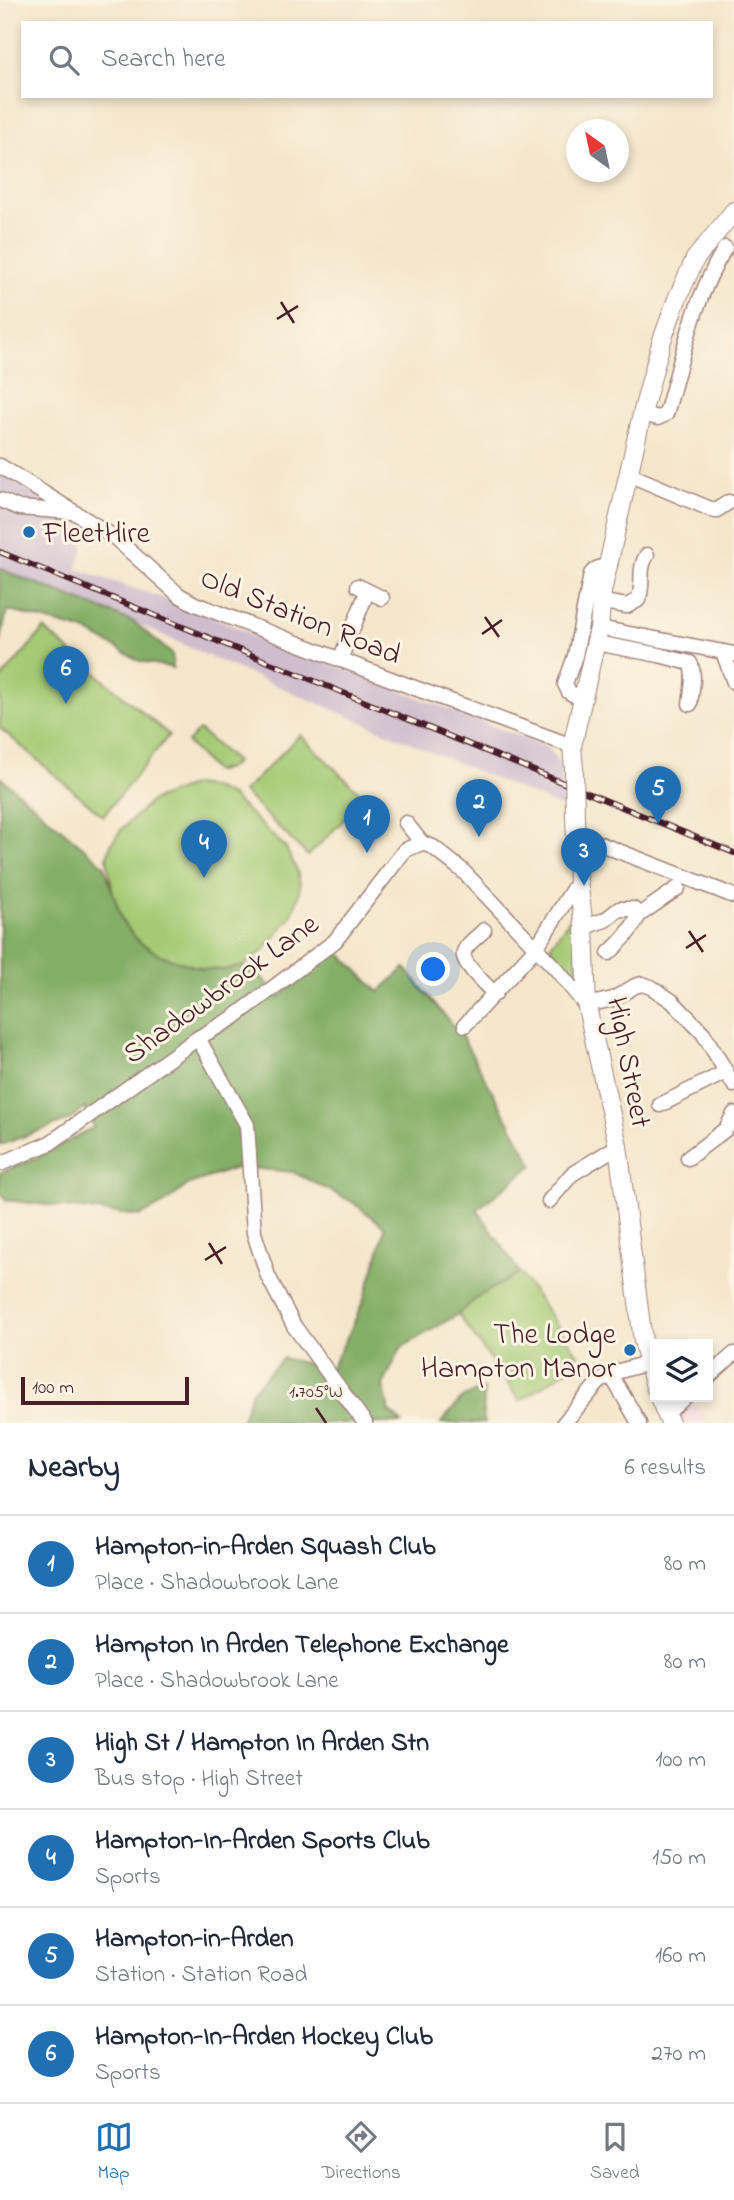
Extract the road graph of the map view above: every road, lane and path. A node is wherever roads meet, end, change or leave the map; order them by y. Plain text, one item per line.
1 (734, 211) edge
2 (725, 248) dead end
3 (687, 274) junction
4 (706, 282) junction
5 (642, 414) junction
6 (0, 466) edge
7 (628, 474) junction
8 (0, 500) edge
9 (729, 502) dead end
10 (76, 513) junction
11 (647, 555) dead end
12 (610, 564) junction
13 (382, 598) dead end
14 (603, 602) junction
15 (597, 636) junction
16 (729, 653) edge
17 (340, 660) junction
18 (734, 682) edge
19 (583, 700) junction
20 (690, 704) dead end
21 (572, 746) junction
22 (406, 823) dead end
23 (576, 826) junction
24 (422, 843) junction
25 (578, 881) junction
26 (678, 888) dead end
27 (734, 896) edge
28 (614, 915) junction
29 (639, 915) junction
30 (584, 927) junction
31 (484, 930) dead end
32 (628, 930) junction
33 (536, 948) junction
34 (609, 953) dead end
35 (495, 994) junction
36 (587, 1006) junction
37 (465, 1025) dead end
38 (198, 1038) junction
39 (726, 1072) junction
40 (734, 1085) edge
41 (660, 1105) dead end
42 (734, 1114) edge
43 (618, 1146) junction
44 (688, 1158) dead end
45 (0, 1164) edge
46 (549, 1202) dead end
47 (734, 1354) edge
48 (648, 1363) junction
49 (650, 1370) edge
50 (713, 1373) edge
51 (611, 1375) junction
52 (661, 1402) edge
53 (681, 1402) edge
54 (668, 1419) edge
55 (365, 1423) edge
56 (564, 1423) edge
57 (639, 1423) edge

1 - 3 main road, High Street
2 - 4 street
3 - 4 street
3 - 5 main road, High Street
4 - 5 street
5 - 7 main road, High Street
6 - 10 street, Old Station Road
7 - 9 street
7 - 12 main road, High Street
8 - 10 street
10 - 17 street, Old Station Road
11 - 14 street
12 - 14 main road, High Street
12 - 19 street
13 - 17 street
14 - 15 main road, High Street
15 - 16 street
15 - 19 main road, High Street
15 - 20 street
16 - 18 street
17 - 21 street, Old Station Road
19 - 21 main road, High Street
21 - 23 main road, High Street, bridge
22 - 24 street
23 - 25 main road, High Street
23 - 27 street
24 - 33 street
24 - 38 street, Shadowbrook Lane
25 - 30 main road, High Street
25 - 33 street
26 - 29 street
28 - 29 street
28 - 30 street
28 - 32 street
29 - 32 street
30 - 36 main road, High Street
31 - 35 street
32 - 34 street
33 - 35 street
33 - 36 street
35 - 37 street
36 - 39 street
36 - 43 main road, High Street
38 - 45 street, Shadowbrook Lane
38 - 55 street
39 - 40 street
39 - 41 street
42 - 44 street
43 - 46 street
43 - 48 main road, High Street
47 - 50 street
48 - 49 main road, High Street
48 - 51 street
51 - 56 street
51 - 57 street
52 - 54 main road
53 - 54 street

